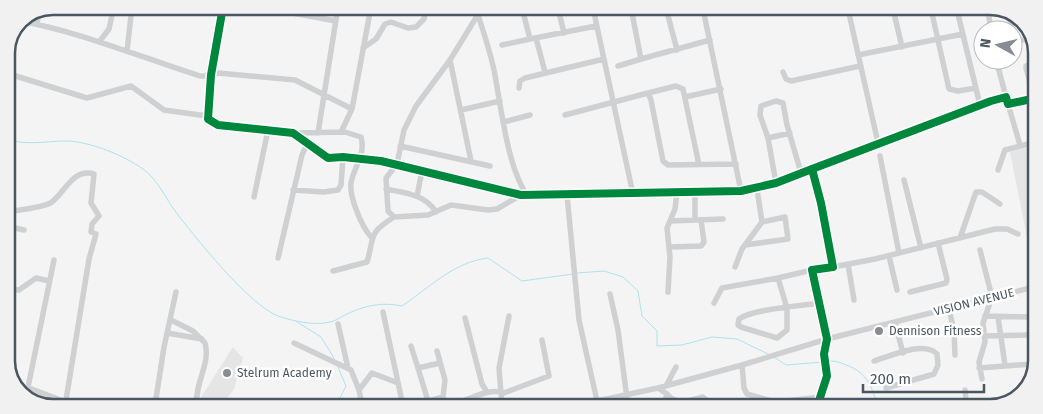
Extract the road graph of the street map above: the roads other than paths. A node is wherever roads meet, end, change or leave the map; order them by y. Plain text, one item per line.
1 (112, 15) edge
2 (131, 15) edge
3 (222, 15) edge
4 (302, 15) edge
5 (337, 15) edge
6 (369, 15) edge
7 (425, 15) edge
8 (478, 15) joint
9 (524, 15) edge
10 (560, 15) edge
11 (594, 15) edge
12 (632, 15) edge
13 (668, 15) edge
14 (704, 15) edge
15 (849, 15) edge
16 (894, 15) edge
17 (932, 15) edge
18 (958, 15) edge
19 (38, 18) edge
20 (336, 22) junction
21 (30, 23) edge
22 (37, 24) junction
23 (596, 26) junction
24 (564, 33) junction
25 (964, 34) junction
26 (536, 38) junction
27 (530, 39) junction
28 (937, 39) junction
29 (710, 40) junction
30 (99, 42) junction
31 (502, 45) dead end
32 (902, 47) junction
33 (362, 48) junction
34 (676, 50) junction
35 (127, 51) junction
36 (858, 55) junction
37 (604, 59) junction
38 (641, 59) junction
39 (450, 60) junction
40 (618, 66) dead end
41 (860, 66) junction
42 (999, 70) edge
43 (545, 72) junction
44 (783, 72) dead end
45 (211, 75) junction
46 (15, 76) edge
47 (519, 88) dead end
48 (976, 88) junction
49 (721, 89) junction
50 (648, 93) junction
51 (323, 95) junction
52 (685, 97) junction
53 (1006, 97) junction
54 (1028, 100) edge
55 (500, 101) junction
56 (613, 102) junction
57 (980, 104) junction
58 (1008, 104) junction
59 (352, 109) junction
60 (461, 110) junction
61 (530, 115) dead end
62 (564, 115) dead end
63 (207, 116) junction
64 (504, 122) junction
65 (268, 130) junction
66 (341, 132) junction
67 (293, 133) junction
68 (318, 133) junction
69 (790, 133) junction
70 (768, 138) junction
71 (308, 142) junction
72 (878, 143) junction
73 (1028, 144) edge
74 (1020, 145) junction
75 (400, 146) junction
76 (880, 156) dead end
77 (343, 157) junction
78 (361, 159) junction
79 (471, 161) junction
80 (397, 164) junction
81 (736, 164) junction
82 (699, 165) junction
83 (490, 166) dead end
84 (812, 169) junction
85 (998, 170) dead end
86 (422, 171) junction
87 (801, 173) junction
88 (904, 180) dead end
89 (776, 184) junction
90 (386, 189) junction
91 (757, 189) junction
92 (293, 190) junction
93 (741, 191) junction
94 (677, 192) junction
95 (633, 194) junction
96 (520, 195) junction
97 (528, 195) junction
98 (567, 195) junction
99 (417, 196) junction
100 (254, 197) dead end
101 (695, 198) dead end
102 (1000, 204) dead end
103 (15, 210) edge
104 (436, 212) junction
105 (394, 217) junction
106 (723, 219) dead end
107 (698, 220) junction
108 (670, 221) junction
109 (762, 222) junction
110 (15, 228) edge
111 (24, 230) dead end
112 (1018, 234) dead end
113 (371, 237) junction
114 (960, 238) junction
115 (938, 243) junction
116 (745, 245) junction
117 (670, 247) junction
118 (921, 248) junction
119 (980, 250) dead end
120 (899, 253) junction
121 (889, 256) junction
122 (278, 258) dead end
123 (54, 260) dead end
124 (848, 264) junction
125 (735, 267) dead end
126 (833, 267) junction
127 (812, 270) junction
128 (333, 271) dead end
129 (778, 278) junction
130 (49, 281) junction
131 (1028, 288) edge
132 (15, 290) edge
133 (897, 290) dead end
134 (176, 292) dead end
135 (668, 292) dead end
136 (910, 292) dead end
137 (610, 294) dead end
138 (992, 298) junction
139 (854, 300) dead end
140 (714, 303) dead end
141 (820, 303) junction
142 (787, 308) junction
143 (949, 308) junction
144 (383, 312) dead end
145 (508, 316) dead end
146 (985, 316) junction
147 (998, 317) junction
148 (1028, 317) edge
149 (465, 318) dead end
150 (171, 320) junction
151 (895, 322) junction
152 (338, 324) dead end
153 (168, 333) junction
154 (1028, 334) edge
155 (984, 336) junction
156 (999, 336) junction
157 (202, 339) junction
158 (827, 339) junction
159 (542, 340) dead end
160 (294, 343) dead end
161 (411, 346) dead end
162 (437, 351) dead end
163 (903, 353) junction
164 (955, 355) dead end
165 (874, 361) dead end
166 (440, 363) junction
167 (1028, 364) edge
168 (742, 365) junction
169 (1005, 365) junction
170 (676, 367) dead end
171 (348, 368) junction
172 (418, 368) junction
173 (979, 368) junction
174 (982, 379) dead end
175 (398, 382) junction
176 (666, 386) junction
177 (29, 388) joint
178 (658, 388) junction
179 (744, 388) junction
180 (886, 388) dead end
181 (359, 390) junction
182 (965, 390) dead end
183 (487, 392) junction
184 (501, 393) junction
185 (628, 393) junction
186 (667, 394) junction
187 (820, 397) joint
188 (442, 398) joint
189 (58, 399) edge
190 (66, 399) edge
191 (157, 399) edge
192 (199, 399) edge
193 (361, 399) edge
194 (402, 399) edge
195 (427, 399) edge
196 (437, 399) edge
197 (472, 399) edge
198 (501, 399) edge
199 (596, 399) edge
200 (604, 399) edge
201 (628, 399) edge
202 (665, 399) edge
203 (672, 399) edge
204 (744, 399) edge
205 (758, 399) edge
206 (810, 399) edge
207 (966, 399) edge

1 - 30 street
2 - 35 street
3 - 45 street
4 - 20 street
5 - 20 street
6 - 33 street
7 - 33 street
8 - 39 street
8 - 55 street
9 - 27 street
10 - 24 street
11 - 23 street
12 - 38 street
13 - 34 street
14 - 29 street
15 - 36 street
16 - 32 street
17 - 28 street
18 - 25 street
19 - 22 street
20 - 51 street
21 - 22 street
22 - 30 street
23 - 24 street
23 - 37 street
24 - 26 street
25 - 28 street
25 - 48 street
26 - 27 street
26 - 43 street
27 - 31 street
28 - 32 street
28 - 48 street
29 - 34 street
29 - 49 street
30 - 35 street
32 - 36 street
33 - 59 street
34 - 38 street
35 - 45 street
36 - 41 street
37 - 43 street
37 - 56 street
38 - 40 street
39 - 60 street
39 - 75 street
41 - 44 street
41 - 72 street
42 - 53 street
43 - 47 street
45 - 51 street
45 - 63 street
46 - 63 street
48 - 57 street
49 - 52 street
49 - 81 street
50 - 52 street
50 - 56 street
50 - 82 street
51 - 59 street
51 - 68 street
52 - 82 street
53 - 57 street
53 - 58 street
54 - 58 street
55 - 60 street
55 - 64 street
56 - 62 street
56 - 95 street
57 - 72 street
58 - 74 street
59 - 66 street
60 - 79 street
61 - 64 street
63 - 65 street
64 - 97 street
65 - 67 street
65 - 100 street
66 - 68 street
66 - 78 street
67 - 68 street
67 - 71 street
69 - 70 street
69 - 70 street
69 - 87 street
70 - 89 street
71 - 77 street
71 - 92 street
72 - 84 street
73 - 74 street
74 - 85 street
75 - 79 street
75 - 80 street
76 - 120 street
77 - 78 street
77 - 92 street
78 - 80 street
78 - 113 street
79 - 83 street
80 - 86 street
80 - 90 street
81 - 82 street
81 - 93 street
84 - 87 street
84 - 126 street
86 - 96 street
86 - 99 street
87 - 89 street
88 - 118 street
89 - 91 street
90 - 99 street
90 - 105 street
91 - 93 street
91 - 109 street
92 - 122 street
93 - 94 street
94 - 95 street
94 - 108 street
95 - 98 street
96 - 97 street
96 - 104 street
97 - 98 street
98 - 199 street
99 - 104 street
101 - 107 street
102 - 114 street
103 - 190 street
104 - 105 street
105 - 113 street
106 - 107 street
107 - 108 street
107 - 117 street
108 - 117 street
109 - 116 street
109 - 116 street
110 - 111 street
112 - 114 street
113 - 128 street
114 - 115 street
115 - 118 street
115 - 136 street
116 - 125 street
117 - 135 street
118 - 120 street
119 - 138 street
120 - 121 street
121 - 124 street
121 - 133 street
123 - 130 street
124 - 126 street
124 - 139 street
126 - 127 street
127 - 129 street
127 - 141 street
129 - 140 street
129 - 142 street
130 - 132 street
130 - 177 street
131 - 138 street, VISION AVENUE
134 - 150 street
137 - 185 street
138 - 143 street, VISION AVENUE
138 - 146 street
141 - 142 street
141 - 158 street
142 - 142 street
143 - 151 street, VISION AVENUE
143 - 164 street
144 - 175 street
145 - 184 street
146 - 147 street
146 - 155 street
147 - 148 street
147 - 156 street
149 - 183 street
150 - 153 street
150 - 157 street
151 - 158 street, VISION AVENUE
151 - 163 street
152 - 171 street
153 - 157 street
153 - 191 street
154 - 156 street
155 - 156 street
155 - 173 street
156 - 169 street
157 - 192 street
158 - 168 street, VISION AVENUE
158 - 187 street
159 - 184 street
160 - 171 street
161 - 172 street
162 - 166 street
163 - 165 street
163 - 180 street
166 - 172 street
166 - 188 street
167 - 169 street
168 - 176 street, VISION AVENUE
168 - 179 street
169 - 173 street
170 - 176 street
171 - 181 street
172 - 195 street
173 - 174 street
175 - 181 street
175 - 194 street
176 - 178 street, VISION AVENUE
177 - 189 street
178 - 185 street, VISION AVENUE
178 - 186 street
179 - 204 street
179 - 205 street
181 - 193 street
182 - 207 street
183 - 184 street
183 - 197 street
184 - 198 street
185 - 200 street, VISION AVENUE
185 - 201 street
186 - 202 street
186 - 203 street
187 - 206 street
188 - 196 street

